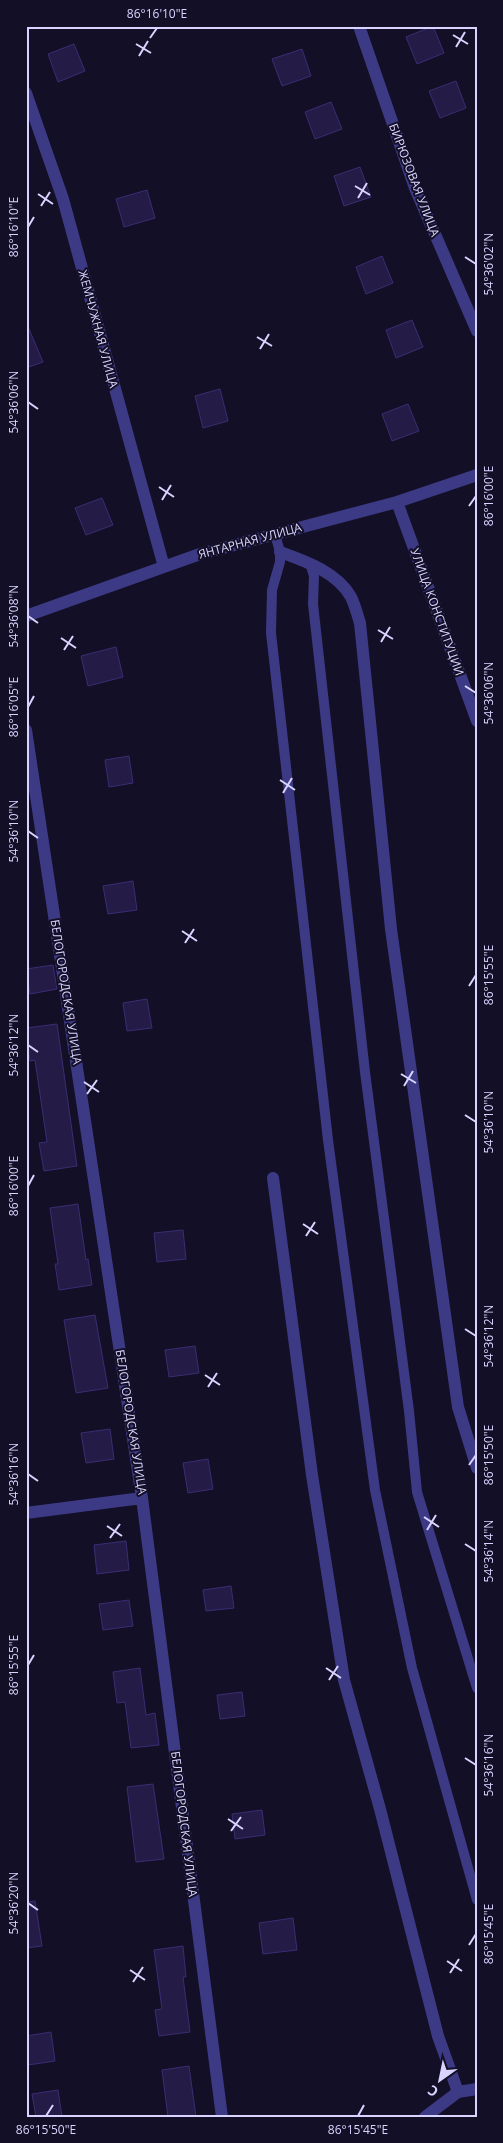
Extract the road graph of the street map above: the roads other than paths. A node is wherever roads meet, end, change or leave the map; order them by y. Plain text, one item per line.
1 (359, 26) edge
2 (26, 93) edge
3 (477, 331) edge
4 (477, 475) edge
5 (397, 502) junction
6 (275, 534) junction
7 (280, 552) junction
8 (310, 563) junction
9 (164, 567) junction
10 (26, 616) edge
11 (477, 721) edge
12 (26, 730) edge
13 (273, 1178) dead end
14 (477, 1468) edge
15 (142, 1498) junction
16 (26, 1513) edge
17 (477, 1688) edge
18 (477, 1900) edge
19 (477, 2090) edge
20 (458, 2092) junction
21 (222, 2117) edge
22 (425, 2117) edge

1 - 3 street, БИРЮЗОВАЯ УЛИЦА
2 - 9 street, ЖЕМЧУЖНАЯ УЛИЦА
4 - 5 street, ЯНТАРНАЯ УЛИЦА
5 - 6 street, ЯНТАРНАЯ УЛИЦА
5 - 11 street, УЛИЦА КОНСТИТУЦИИ
6 - 7 lane
6 - 9 street, ЯНТАРНАЯ УЛИЦА
7 - 8 street
7 - 18 lane
8 - 14 street
8 - 17 lane
9 - 10 street, ЯНТАРНАЯ УЛИЦА
12 - 15 street, БЕЛОГОРОДСКАЯ УЛИЦА
13 - 20 street
15 - 16 street
15 - 21 street, БЕЛОГОРОДСКАЯ УЛИЦА
19 - 20 street
20 - 22 street

